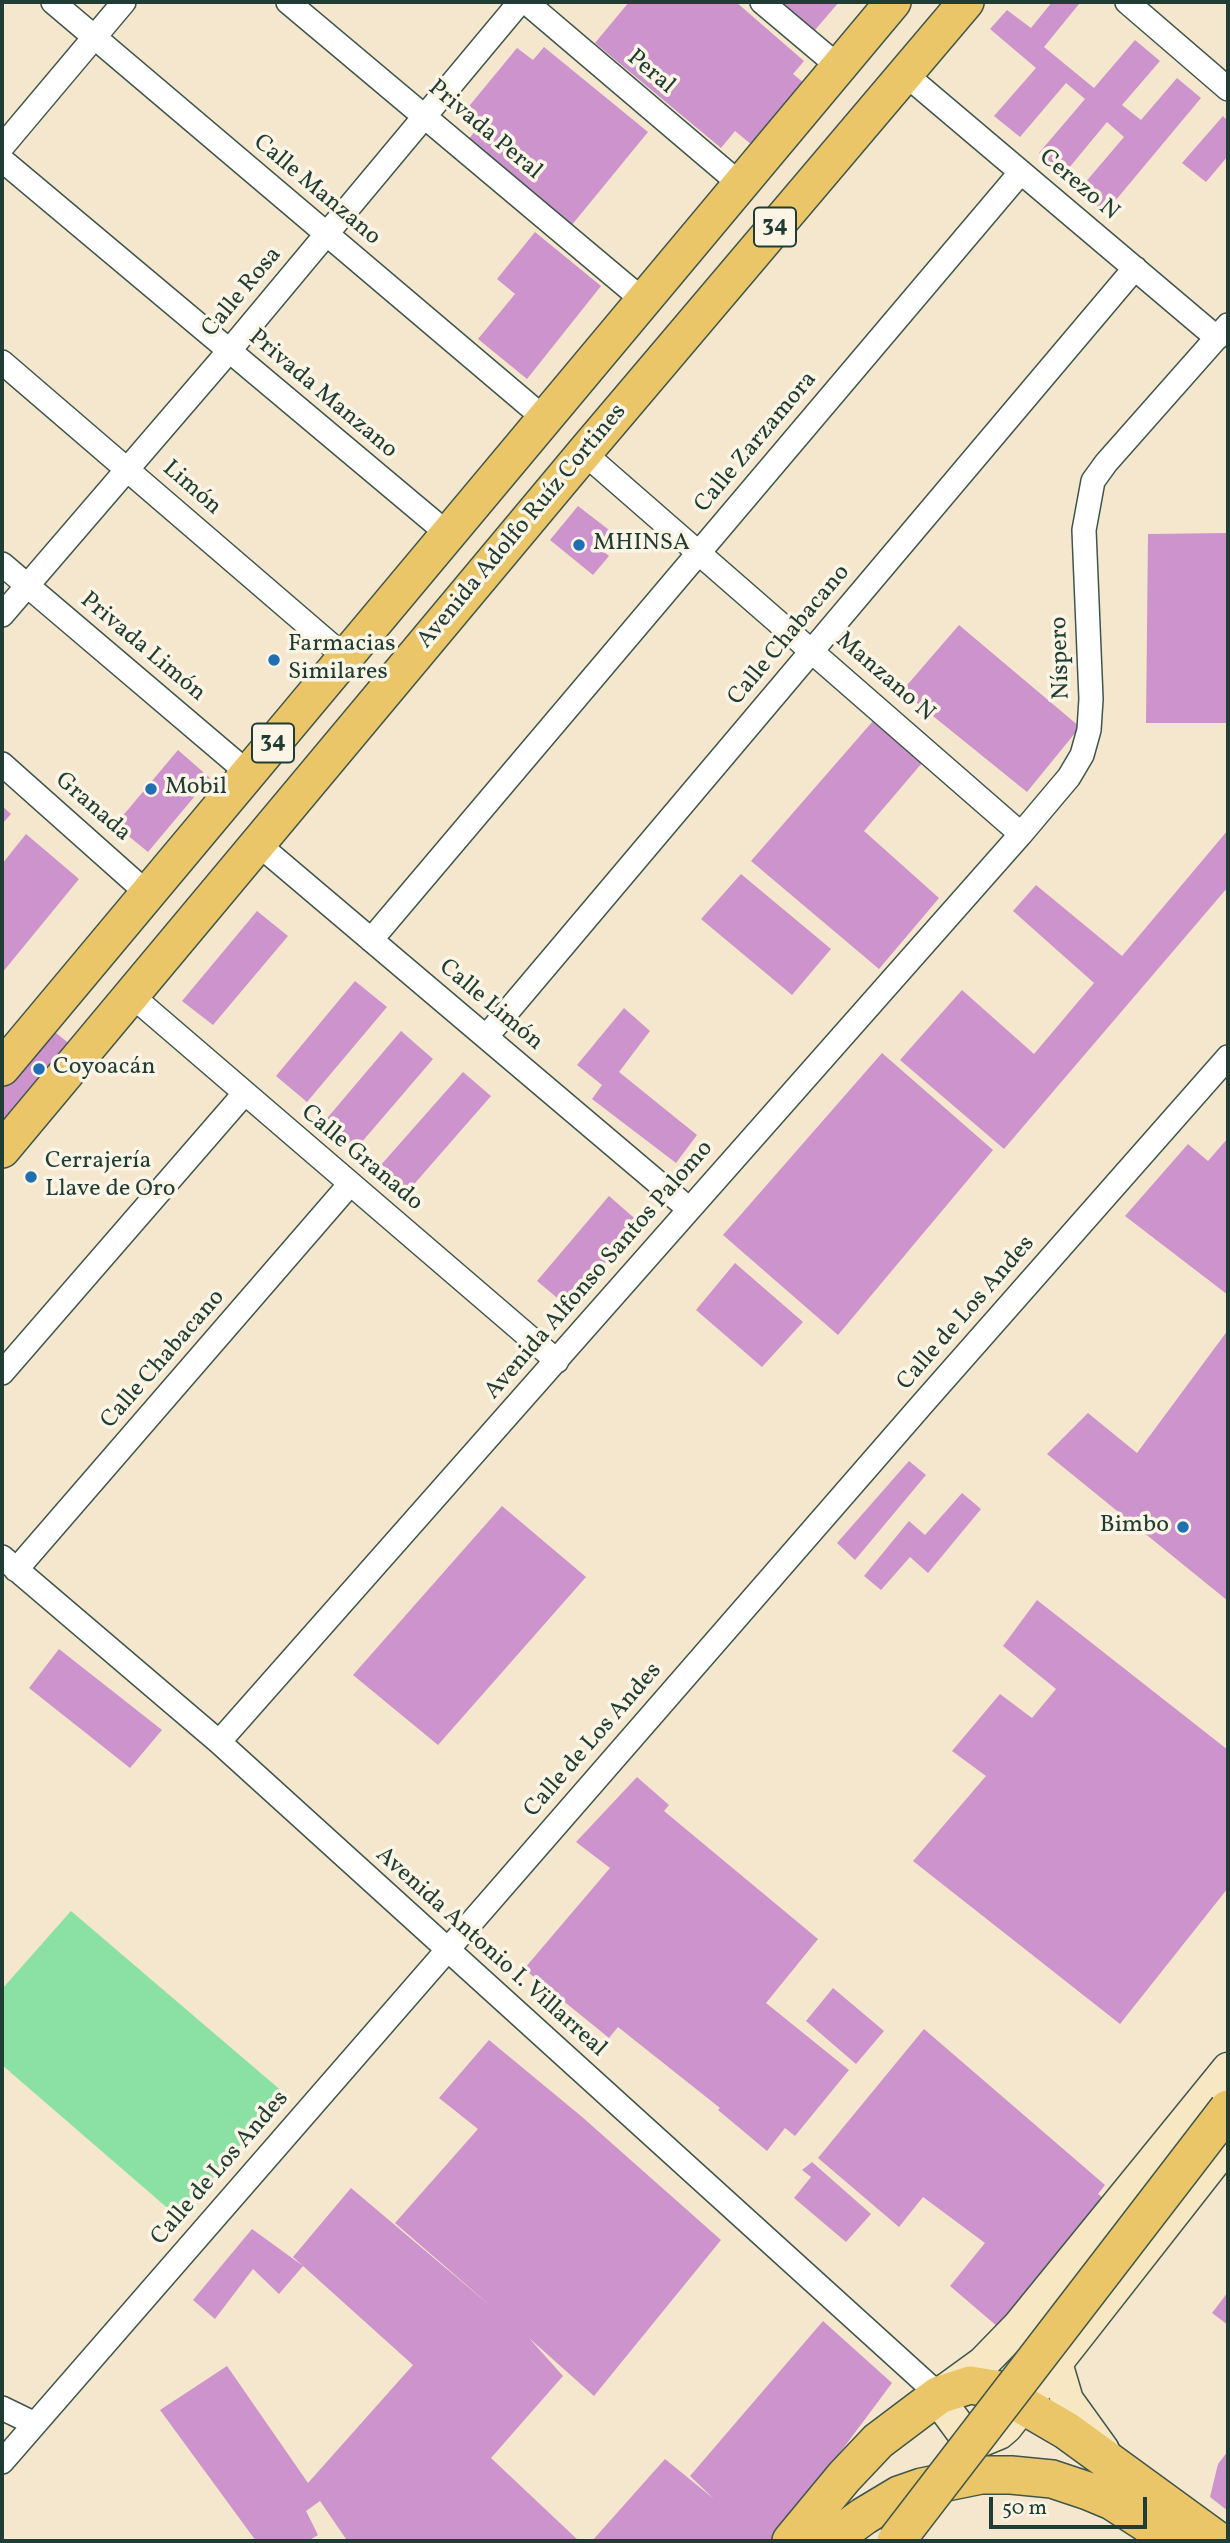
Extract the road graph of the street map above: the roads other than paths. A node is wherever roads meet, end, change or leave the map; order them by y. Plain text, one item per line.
1 (53, 2) edge
2 (124, 2) edge
3 (288, 2) edge
4 (520, 2) edge
5 (526, 2) edge
6 (762, 2) edge
7 (893, 2) edge
8 (966, 2) edge
9 (1136, 5) edge
10 (94, 37) junction
11 (838, 66) junction
12 (905, 74) junction
13 (1228, 89) edge
14 (424, 115) junction
15 (2, 147) edge
16 (2, 160) edge
17 (1021, 172) junction
18 (740, 184) junction
19 (326, 234) junction
20 (1135, 268) junction
21 (644, 301) junction
22 (1223, 331) edge
23 (229, 351) junction
24 (2, 362) edge
25 (545, 419) junction
26 (584, 453) junction
27 (127, 468) junction
28 (448, 534) junction
29 (700, 552) junction
30 (2, 564) edge
31 (27, 586) junction
32 (2, 615) edge
33 (812, 651) junction
34 (345, 657) junction
35 (2, 764) edge
36 (248, 773) junction
37 (1021, 834) junction
38 (258, 844) junction
39 (147, 893) junction
40 (371, 940) junction
41 (131, 995) junction
42 (486, 1037) junction
43 (1228, 1057) edge
44 (2, 1068) edge
45 (244, 1094) junction
46 (2, 1150) edge
47 (350, 1184) junction
48 (689, 1209) junction
49 (557, 1361) junction
50 (2, 1373) edge
51 (9, 1563) edge
52 (219, 1742) junction
53 (446, 1950) junction
54 (1228, 2070) edge
55 (1228, 2109) edge
56 (1228, 2144) edge
57 (1056, 2363) junction
58 (939, 2395) junction
59 (1023, 2405) junction
60 (2, 2408) edge
61 (35, 2424) junction
62 (2, 2462) edge
63 (1114, 2464) junction
64 (791, 2541) edge
65 (830, 2541) edge
66 (895, 2541) edge
67 (1174, 2541) edge
68 (1218, 2541) edge

1 - 10 street, Calle Manzano
2 - 10 street
3 - 14 street, Privada Peral
4 - 14 street, Calle Rosa
5 - 18 street, Peral
6 - 11 street
7 - 11 main road, 34
8 - 12 main road, Avenida Adolfo Ruíz Cortines / 34
9 - 13 street
10 - 15 street
10 - 19 street, Calle Manzano
11 - 18 main road, 34
12 - 17 street, Cerezo N
12 - 26 main road, Avenida Adolfo Ruíz Cortines / 34
14 - 19 street, Calle Rosa
14 - 21 street, Privada Peral
16 - 23 street, Privada Manzano
17 - 20 street, Cerezo N
17 - 29 street, Calle Zarzamora
18 - 21 main road, 34
19 - 23 street, Calle Rosa
19 - 25 street, Calle Manzano
20 - 22 street, Cerezo N
20 - 33 street, Calle Chabacano
21 - 25 main road, 34
22 - 37 street, Níspero
23 - 27 street, Calle Rosa
23 - 28 street, Privada Manzano
24 - 27 street, Limón
25 - 28 main road, 34
26 - 29 street, Manzano N
26 - 38 main road, Avenida Adolfo Ruíz Cortines / 34
27 - 31 street, Calle Rosa
27 - 34 street, Limón
28 - 34 main road, 34
29 - 33 street, Manzano N
29 - 40 street, Calle Zarzamora
30 - 31 street, Privada Limón
31 - 32 street, Calle Rosa
31 - 36 street, Privada Limón
33 - 37 street, Manzano N
33 - 42 street, Calle Chabacano
34 - 36 main road, 34
35 - 39 street, Granada
36 - 39 main road, 34
37 - 48 street, Avenida Alfonso Santos Palomo
38 - 40 street, Calle Limón
38 - 41 main road, Avenida Adolfo Ruíz Cortines / 34
39 - 44 main road, 34
40 - 42 street, Calle Limón
41 - 45 street, Calle Granado
41 - 46 main road, Avenida Adolfo Ruíz Cortines / 34
42 - 48 street, Calle Limón
43 - 53 street, Calle de Los Andes
45 - 47 street, Calle Granado
45 - 50 street
47 - 49 street, Calle Granado
47 - 51 street, Calle Chabacano
48 - 49 street, Avenida Alfonso Santos Palomo
49 - 52 street, Avenida Alfonso Santos Palomo
51 - 52 street, Avenida Antonio I. Villarreal
52 - 53 street, Avenida Antonio I. Villarreal
53 - 58 street, Avenida Antonio I. Villarreal
53 - 61 street, Calle de Los Andes
54 - 58 main road
55 - 66 highway, bridge
56 - 57 main road
57 - 59 main road
57 - 63 main road
58 - 59 highway
58 - 59 main road
58 - 64 highway
59 - 63 highway
60 - 61 street
61 - 62 street, Calle de Los Andes
63 - 68 highway
65 - 67 highway

